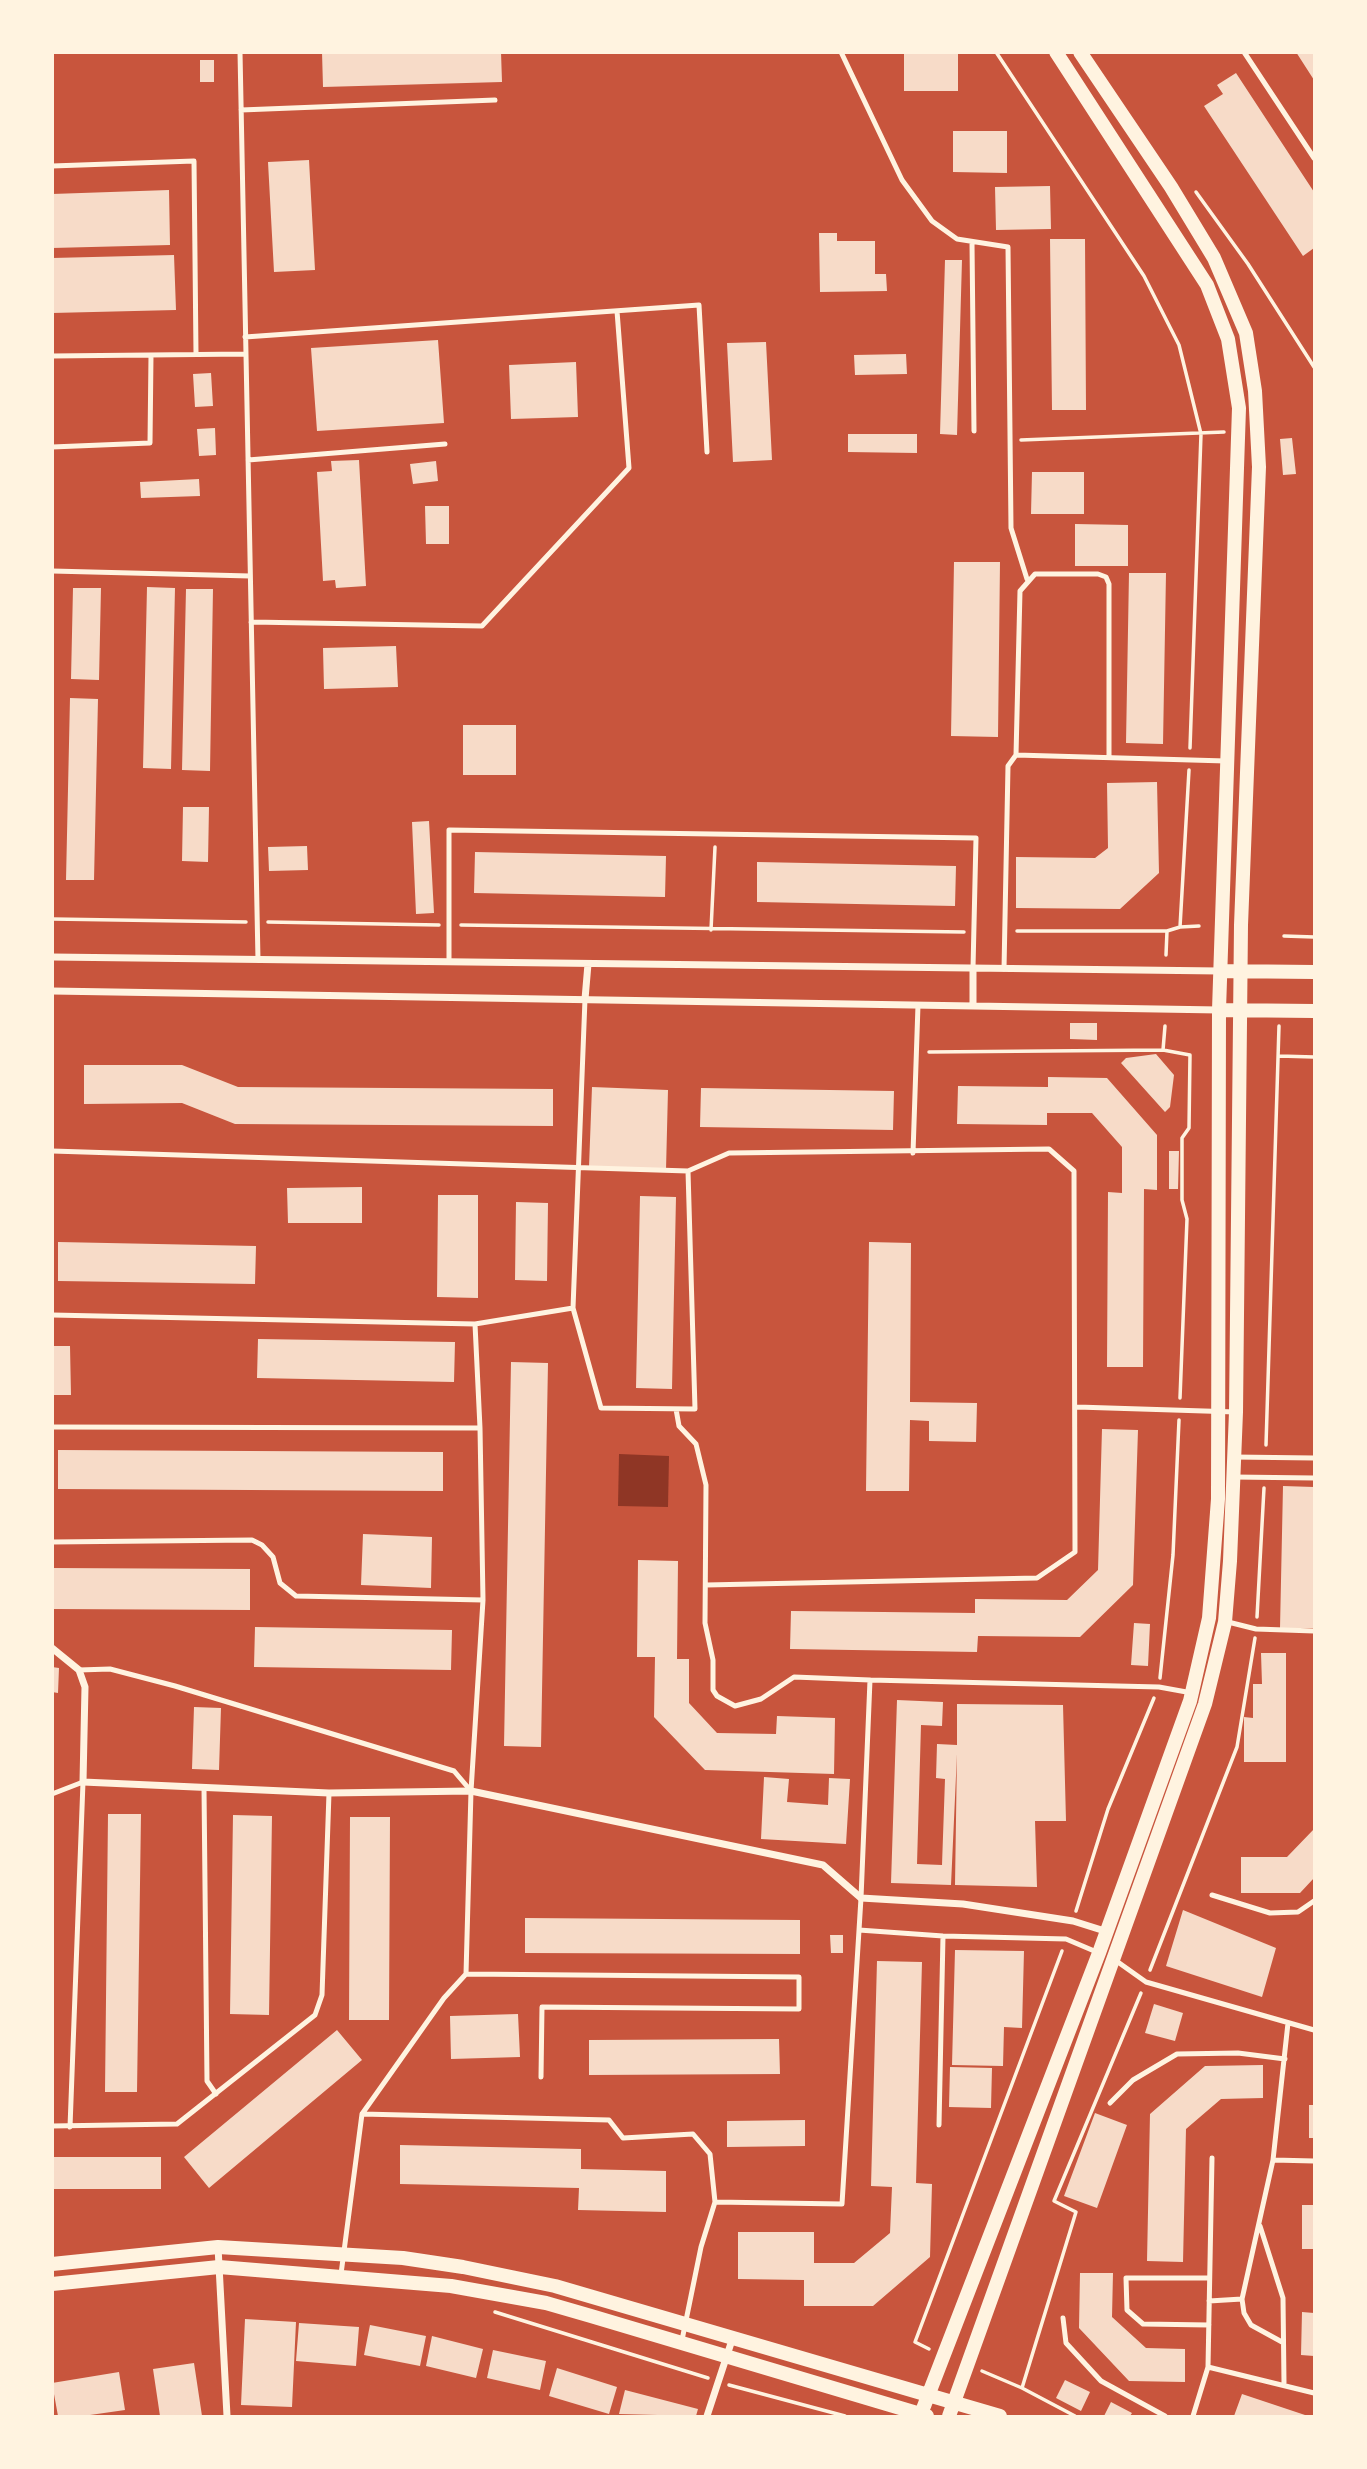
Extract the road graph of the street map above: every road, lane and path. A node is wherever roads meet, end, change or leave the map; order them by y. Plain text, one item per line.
1 (240, 52) edge
2 (841, 52) edge
3 (996, 52) edge
4 (1056, 52) edge
5 (1080, 52) edge
6 (1244, 52) edge
7 (495, 100) dead end
8 (241, 110) junction
9 (1314, 158) edge
10 (52, 166) edge
11 (1194, 190) dead end
12 (972, 243) junction
13 (617, 311) junction
14 (245, 337) junction
15 (196, 354) junction
16 (246, 354) junction
17 (150, 355) junction
18 (52, 356) edge
19 (1314, 367) edge
20 (974, 431) dead end
21 (1201, 434) junction
22 (1010, 440) junction
23 (445, 444) dead end
24 (52, 447) edge
25 (707, 452) dead end
26 (248, 460) junction
27 (52, 571) edge
28 (250, 576) junction
29 (1027, 579) junction
30 (251, 622) junction
31 (1016, 755) junction
32 (1109, 756) junction
33 (1190, 759) junction
34 (1226, 761) junction
35 (716, 834) junction
36 (52, 919) edge
37 (257, 922) junction
38 (449, 925) junction
39 (1199, 926) dead end
40 (1180, 927) junction
41 (711, 930) junction
42 (1003, 930) junction
43 (1167, 931) junction
44 (974, 932) junction
45 (1284, 936) dead end
46 (1314, 937) edge
47 (1166, 955) dead end
48 (52, 957) edge
49 (258, 960) junction
50 (449, 962) junction
51 (588, 964) junction
52 (973, 968) junction
53 (1004, 969) junction
54 (1220, 971) junction
55 (1241, 972) junction
56 (1314, 972) edge
57 (52, 991) edge
58 (584, 999) junction
59 (918, 1005) junction
60 (973, 1006) junction
61 (1219, 1010) junction
62 (1241, 1010) junction
63 (1314, 1011) edge
64 (1164, 1026) dead end
65 (1163, 1051) junction
66 (918, 1052) junction
67 (1279, 1056) dead end
68 (1314, 1057) edge
69 (52, 1151) edge
70 (913, 1153) junction
71 (580, 1169) junction
72 (688, 1171) junction
73 (573, 1308) junction
74 (52, 1315) edge
75 (475, 1324) junction
76 (1077, 1407) junction
77 (676, 1409) junction
78 (1179, 1411) junction
79 (1220, 1412) junction
80 (1236, 1412) junction
81 (52, 1427) edge
82 (480, 1428) junction
83 (1234, 1457) junction
84 (1314, 1458) edge
85 (1234, 1477) junction
86 (1314, 1478) edge
87 (52, 1542) edge
88 (706, 1585) junction
89 (483, 1600) junction
90 (1225, 1622) junction
91 (1314, 1631) edge
92 (52, 1648) edge
93 (79, 1670) junction
94 (870, 1680) junction
95 (1159, 1687) junction
96 (1192, 1693) junction
97 (83, 1782) junction
98 (204, 1788) junction
99 (471, 1791) junction
100 (329, 1793) junction
101 (52, 1794) edge
102 (1212, 1895) dead end
103 (861, 1898) junction
104 (1314, 1901) edge
105 (1073, 1921) junction
106 (859, 1930) junction
107 (1107, 1932) junction
108 (943, 1936) junction
109 (1123, 1938) junction
110 (1066, 1939) junction
111 (1099, 1953) junction
112 (1115, 1960) junction
113 (466, 1974) junction
114 (1146, 1982) junction
115 (1288, 2023) junction
116 (1314, 2030) edge
117 (1285, 2059) junction
118 (541, 2077) dead end
119 (216, 2094) junction
120 (1110, 2103) dead end
121 (362, 2114) junction
122 (939, 2125) dead end
123 (52, 2126) edge
124 (70, 2127) junction
125 (1212, 2158) dead end
126 (1273, 2160) junction
127 (1314, 2161) edge
128 (715, 2202) junction
129 (1260, 2227) junction
130 (218, 2247) junction
131 (343, 2253) junction
132 (52, 2264) edge
133 (219, 2267) junction
134 (341, 2274) junction
135 (1209, 2277) junction
136 (52, 2284) edge
137 (1241, 2299) junction
138 (1209, 2301) junction
139 (484, 2309) dead end
140 (1063, 2318) dead end
141 (687, 2324) junction
142 (1209, 2325) junction
143 (733, 2337) junction
144 (1282, 2342) junction
145 (681, 2343) junction
146 (942, 2354) junction
147 (726, 2357) junction
148 (967, 2365) junction
149 (1208, 2367) junction
150 (718, 2381) junction
151 (1284, 2384) junction
152 (1022, 2388) junction
153 (1314, 2393) edge
154 (927, 2394) junction
155 (954, 2402) junction
156 (925, 2415) edge
157 (227, 2417) edge
158 (708, 2417) edge
159 (845, 2417) edge
160 (949, 2417) edge
161 (1000, 2417) edge
162 (1075, 2417) edge
163 (1165, 2417) edge
164 (1194, 2417) edge

1 - 8 lane
2 - 12 lane
3 - 21 path
4 - 34 main road
5 - 55 main road
6 - 9 lane
7 - 8 lane
8 - 14 lane
10 - 15 lane
11 - 19 path
12 - 20 lane
12 - 22 lane
13 - 14 lane
13 - 25 lane
13 - 30 lane
14 - 16 lane
15 - 16 lane
15 - 17 lane
16 - 26 lane
17 - 18 lane
17 - 24 lane
21 - 22 path
21 - 33 path
22 - 29 lane
23 - 26 lane
26 - 28 lane
27 - 28 lane
28 - 30 lane
29 - 31 lane
29 - 32 lane
30 - 37 lane
31 - 32 lane
31 - 42 lane
32 - 33 lane
33 - 34 lane
33 - 40 path
34 - 54 main road
35 - 38 lane
35 - 41 path
35 - 44 lane
36 - 37 path
37 - 38 path
37 - 49 lane
38 - 41 path
38 - 50 lane
39 - 40 path
40 - 43 path
41 - 44 path
42 - 43 path
42 - 53 lane
43 - 47 path
44 - 52 lane
45 - 46 path
48 - 49 street
49 - 50 street
50 - 51 street
51 - 52 street
51 - 58 street
52 - 53 street
52 - 60 street
53 - 54 street
54 - 55 main road
54 - 61 main road
55 - 56 main road
55 - 62 main road
57 - 58 street
58 - 59 street
58 - 71 lane
59 - 60 street
59 - 66 lane
60 - 61 street
61 - 62 main road
61 - 79 main road
62 - 63 main road
62 - 80 main road
64 - 65 path
65 - 66 path
65 - 78 path
66 - 70 lane
67 - 68 path
69 - 71 lane
70 - 72 lane
70 - 76 lane
71 - 72 lane
71 - 73 lane
72 - 77 lane
73 - 75 lane
73 - 77 lane
74 - 75 lane
75 - 82 lane
76 - 78 lane
76 - 88 lane
77 - 88 lane
78 - 79 lane
78 - 95 path
79 - 80 lane
79 - 96 main road
80 - 83 main road
81 - 82 lane
82 - 89 lane
83 - 84 lane
83 - 85 main road
85 - 86 lane
85 - 90 main road
87 - 89 lane
88 - 94 lane
89 - 99 lane
90 - 91 lane
90 - 109 main road
92 - 93 street
93 - 97 street
93 - 99 lane
94 - 95 lane
94 - 103 lane
95 - 96 lane
95 - 105 path
96 - 107 main road
97 - 98 street
97 - 101 lane
97 - 124 lane
98 - 100 street
98 - 119 lane
99 - 100 street
99 - 103 street
99 - 113 lane
100 - 119 lane
102 - 104 lane
103 - 105 street
103 - 106 lane
105 - 107 street
106 - 108 lane
106 - 128 lane
107 - 109 street
107 - 111 main road
108 - 110 lane
108 - 122 lane
109 - 112 main road
110 - 111 lane
110 - 146 path
111 - 112 lane
111 - 146 main road
112 - 114 lane
112 - 148 main road
113 - 118 lane
113 - 121 lane
114 - 115 lane
114 - 152 path
115 - 116 lane
115 - 117 lane
117 - 120 lane
117 - 126 lane
119 - 124 lane
121 - 128 lane
121 - 131 lane
123 - 124 lane
125 - 135 lane
126 - 127 lane
126 - 129 lane
128 - 141 lane
129 - 137 lane
129 - 144 lane
130 - 131 main road
130 - 132 main road
130 - 133 street
131 - 134 lane
131 - 141 main road
133 - 134 main road
133 - 136 main road
133 - 157 street
134 - 145 main road
135 - 138 lane
135 - 142 lane
137 - 138 lane
137 - 144 lane
138 - 142 lane
139 - 150 path
140 - 163 lane
141 - 143 main road
141 - 145 lane
142 - 149 lane
143 - 147 street
143 - 154 main road
144 - 151 lane
145 - 147 main road
146 - 154 main road
147 - 150 street
147 - 156 main road
148 - 152 path
148 - 155 main road
149 - 151 lane
149 - 164 lane
150 - 158 street
150 - 159 path
151 - 153 lane
152 - 162 path
154 - 155 main road
154 - 156 main road
155 - 160 main road
155 - 161 main road

